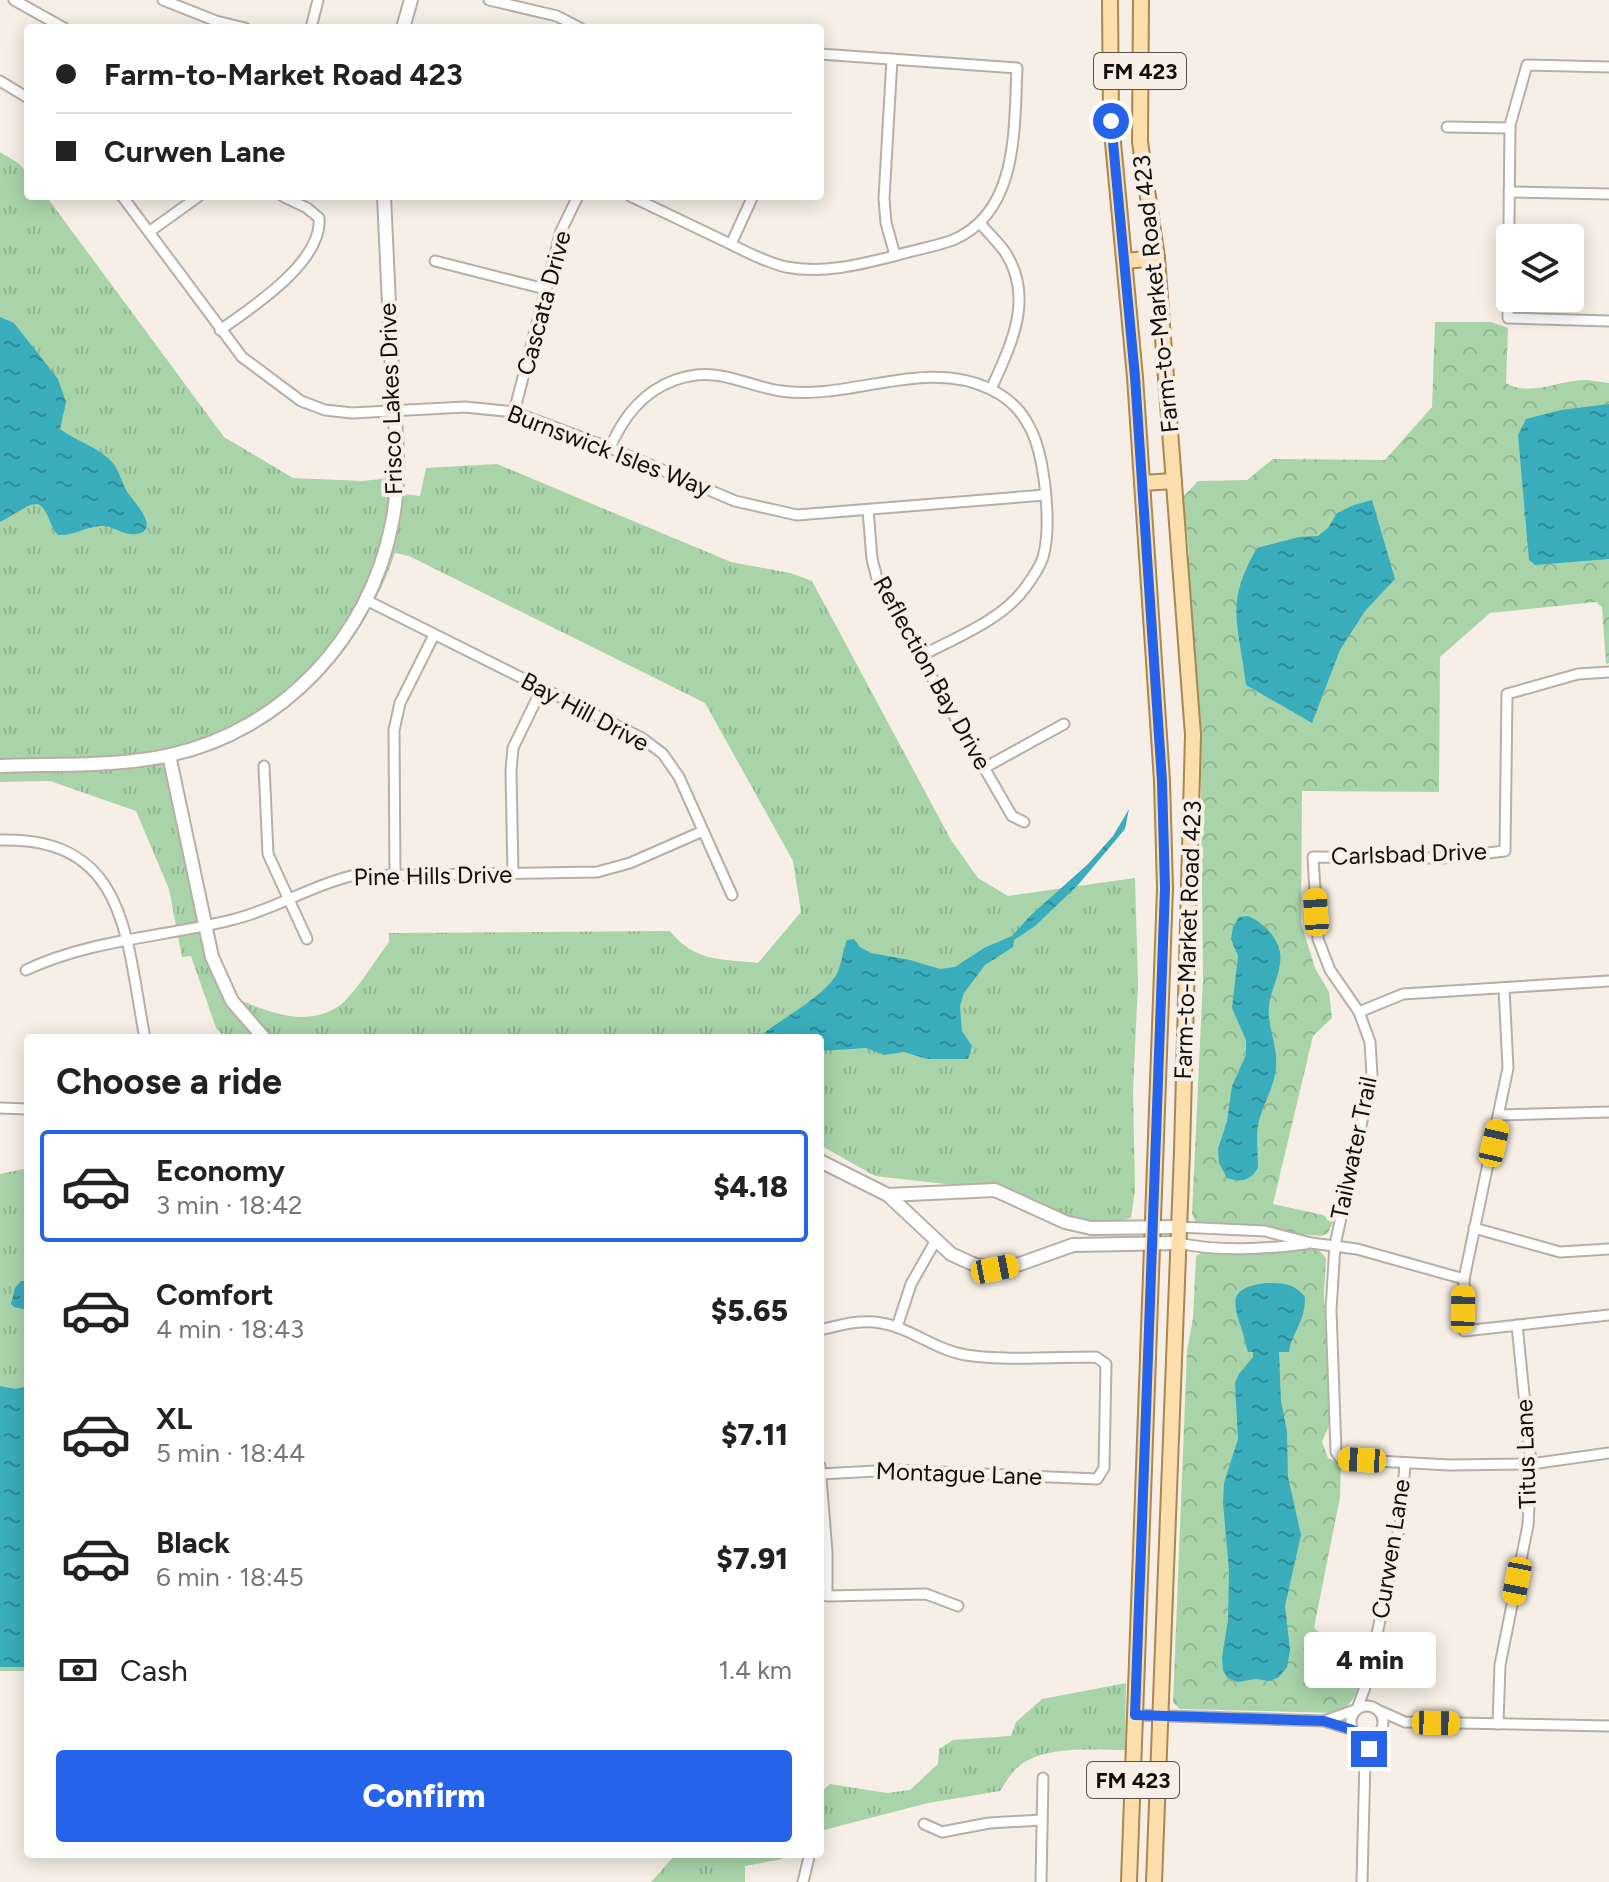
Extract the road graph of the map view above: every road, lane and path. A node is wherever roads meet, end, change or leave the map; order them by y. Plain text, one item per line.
1 (14, 0) edge
2 (163, 0) edge
3 (318, 0) edge
4 (411, 0) edge
5 (489, 0) edge
6 (1110, 0) edge
7 (1141, 0) edge
8 (183, 4) edge
9 (57, 24) edge
10 (235, 24) edge
11 (312, 24) edge
12 (404, 24) edge
13 (572, 24) edge
14 (824, 54) edge
15 (892, 59) junction
16 (1609, 67) edge
17 (0, 81) edge
18 (24, 96) edge
19 (1447, 127) dead end
20 (1510, 128) junction
21 (1509, 192) junction
22 (1609, 194) edge
23 (125, 200) edge
24 (193, 200) edge
25 (290, 200) edge
26 (384, 200) edge
27 (576, 200) edge
28 (638, 200) edge
29 (751, 200) edge
30 (980, 223) junction
31 (149, 232) junction
32 (731, 244) junction
33 (895, 255) junction
34 (1157, 258) junction
35 (435, 261) dead end
36 (1125, 261) junction
37 (545, 289) junction
38 (1609, 321) edge
39 (220, 330) junction
40 (991, 389) junction
41 (394, 410) junction
42 (514, 412) junction
43 (610, 448) junction
44 (1174, 481) junction
45 (1142, 483) junction
46 (1045, 495) junction
47 (868, 510) junction
48 (366, 600) junction
49 (434, 635) junction
50 (919, 657) junction
51 (1609, 672) edge
52 (542, 688) junction
53 (1064, 724) dead end
54 (169, 755) junction
55 (0, 766) edge
56 (264, 766) dead end
57 (984, 768) junction
58 (1024, 822) dead end
59 (703, 831) junction
60 (0, 840) edge
61 (1313, 857) joint
62 (513, 874) junction
63 (395, 876) junction
64 (732, 895) dead end
65 (289, 899) junction
66 (205, 925) junction
67 (307, 939) dead end
68 (126, 941) junction
69 (26, 970) dead end
70 (1609, 981) edge
71 (1504, 988) junction
72 (1359, 1012) junction
73 (144, 1034) edge
74 (261, 1034) edge
75 (0, 1108) edge
76 (24, 1109) edge
77 (1609, 1112) edge
78 (1500, 1115) junction
79 (824, 1163) edge
80 (888, 1195) junction
81 (1179, 1227) junction
82 (1474, 1228) junction
83 (1154, 1235) junction
84 (936, 1240) junction
85 (1178, 1243) junction
86 (1311, 1243) junction
87 (1335, 1245) junction
88 (1609, 1249) edge
89 (1464, 1279) junction
90 (1609, 1315) edge
91 (1517, 1325) junction
92 (897, 1327) junction
93 (824, 1329) edge
94 (1609, 1453) edge
95 (1405, 1463) junction
96 (1531, 1464) junction
97 (824, 1470) edge
98 (824, 1511) edge
99 (958, 1606) dead end
100 (1367, 1682) junction
101 (1357, 1709) junction
102 (1378, 1710) junction
103 (1135, 1715) junction
104 (1160, 1716) junction
105 (1324, 1721) junction
106 (1405, 1722) junction
107 (1498, 1724) junction
108 (1609, 1726) edge
109 (1355, 1732) junction
110 (1379, 1732) junction
111 (1365, 1759) junction
112 (1043, 1778) dead end
113 (1042, 1820) junction
114 (924, 1824) dead end
115 (809, 1858) edge
116 (803, 1882) edge
117 (1041, 1882) edge
118 (1129, 1882) edge
119 (1154, 1882) edge
120 (1362, 1882) edge

1 - 9 street
2 - 8 street
3 - 11 street
4 - 12 street
5 - 13 street
6 - 36 main road, Farm-to-Market Road 423 / FM 423
7 - 34 main road, Farm-to-Market Road 423 / FM 423
8 - 10 street
14 - 15 street
15 - 30 street
15 - 33 street
16 - 20 street
17 - 18 street
19 - 20 street
20 - 21 street
21 - 22 street
21 - 38 street
23 - 31 street, Burnswick Isles Way
24 - 31 street
25 - 39 street
26 - 41 street, Frisco Lakes Drive
27 - 37 street, Cascata Drive
28 - 32 street
29 - 32 street
30 - 33 street
30 - 40 street
31 - 39 street, Burnswick Isles Way
32 - 33 street
34 - 36 main road
34 - 44 main road, Farm-to-Market Road 423 / FM 423
35 - 37 street
36 - 45 main road, Farm-to-Market Road 423 / FM 423
37 - 42 street, Cascata Drive
39 - 41 street, Burnswick Isles Way
40 - 43 street
40 - 46 street
41 - 42 street, Burnswick Isles Way
41 - 48 street, Frisco Lakes Drive
42 - 43 street, Burnswick Isles Way
43 - 47 street, Burnswick Isles Way
44 - 45 main road
44 - 81 main road, Farm-to-Market Road 423 / FM 423
45 - 83 main road, Farm-to-Market Road 423 / FM 423
46 - 47 street, Burnswick Isles Way
46 - 50 street
47 - 50 street, Reflection Bay Drive
48 - 49 street, Bay Hill Drive
48 - 54 street, Frisco Lakes Drive
49 - 52 street, Bay Hill Drive
49 - 63 street
50 - 57 street, Reflection Bay Drive
51 - 61 street, Carlsbad Drive
52 - 59 street, Bay Hill Drive
52 - 62 street
53 - 57 street
54 - 55 street, Frisco Lakes Drive
54 - 66 street
56 - 65 street
57 - 58 street, Reflection Bay Drive
59 - 62 street, Pine Hills Drive
59 - 64 street, Bay Hill Drive
60 - 68 street
61 - 72 street, Tailwater Trail
62 - 63 street, Pine Hills Drive
63 - 65 street, Pine Hills Drive
65 - 66 street, Pine Hills Drive
65 - 67 street
66 - 68 street, Pine Hills Drive
66 - 74 street
68 - 69 street, Pine Hills Drive
68 - 73 street
70 - 71 street
71 - 72 street
71 - 78 street
72 - 87 street, Tailwater Trail
75 - 76 street
77 - 78 street
78 - 82 street
79 - 80 street
80 - 83 street
80 - 84 street
81 - 83 street
81 - 85 main road, Farm-to-Market Road 423 / FM 423
81 - 86 street
82 - 88 street
82 - 89 street
83 - 84 street
83 - 85 street
83 - 103 main road, Farm-to-Market Road 423 / FM 423
84 - 92 street
85 - 86 street
85 - 104 main road, Farm-to-Market Road 423 / FM 423
86 - 87 street
87 - 89 street
87 - 95 street, Tailwater Trail
89 - 91 street
90 - 91 street
91 - 96 street, Titus Lane
92 - 93 street
92 - 97 street, Montague Lane
94 - 96 street
95 - 96 street
95 - 100 street, Curwen Lane
96 - 107 street, Titus Lane
98 - 99 street
100 - 101 street, Curwen Lane
100 - 102 street
101 - 102 street
101 - 105 street
101 - 109 street
102 - 106 street
102 - 110 street
103 - 104 street
103 - 118 main road, Farm-to-Market Road 423 / FM 423
104 - 105 street
104 - 119 main road, Farm-to-Market Road 423 / FM 423
105 - 109 street
106 - 107 street
106 - 110 street
107 - 108 street
109 - 110 street
109 - 111 street
110 - 111 street
111 - 120 street
112 - 113 street
113 - 114 street
113 - 117 street
115 - 116 street

